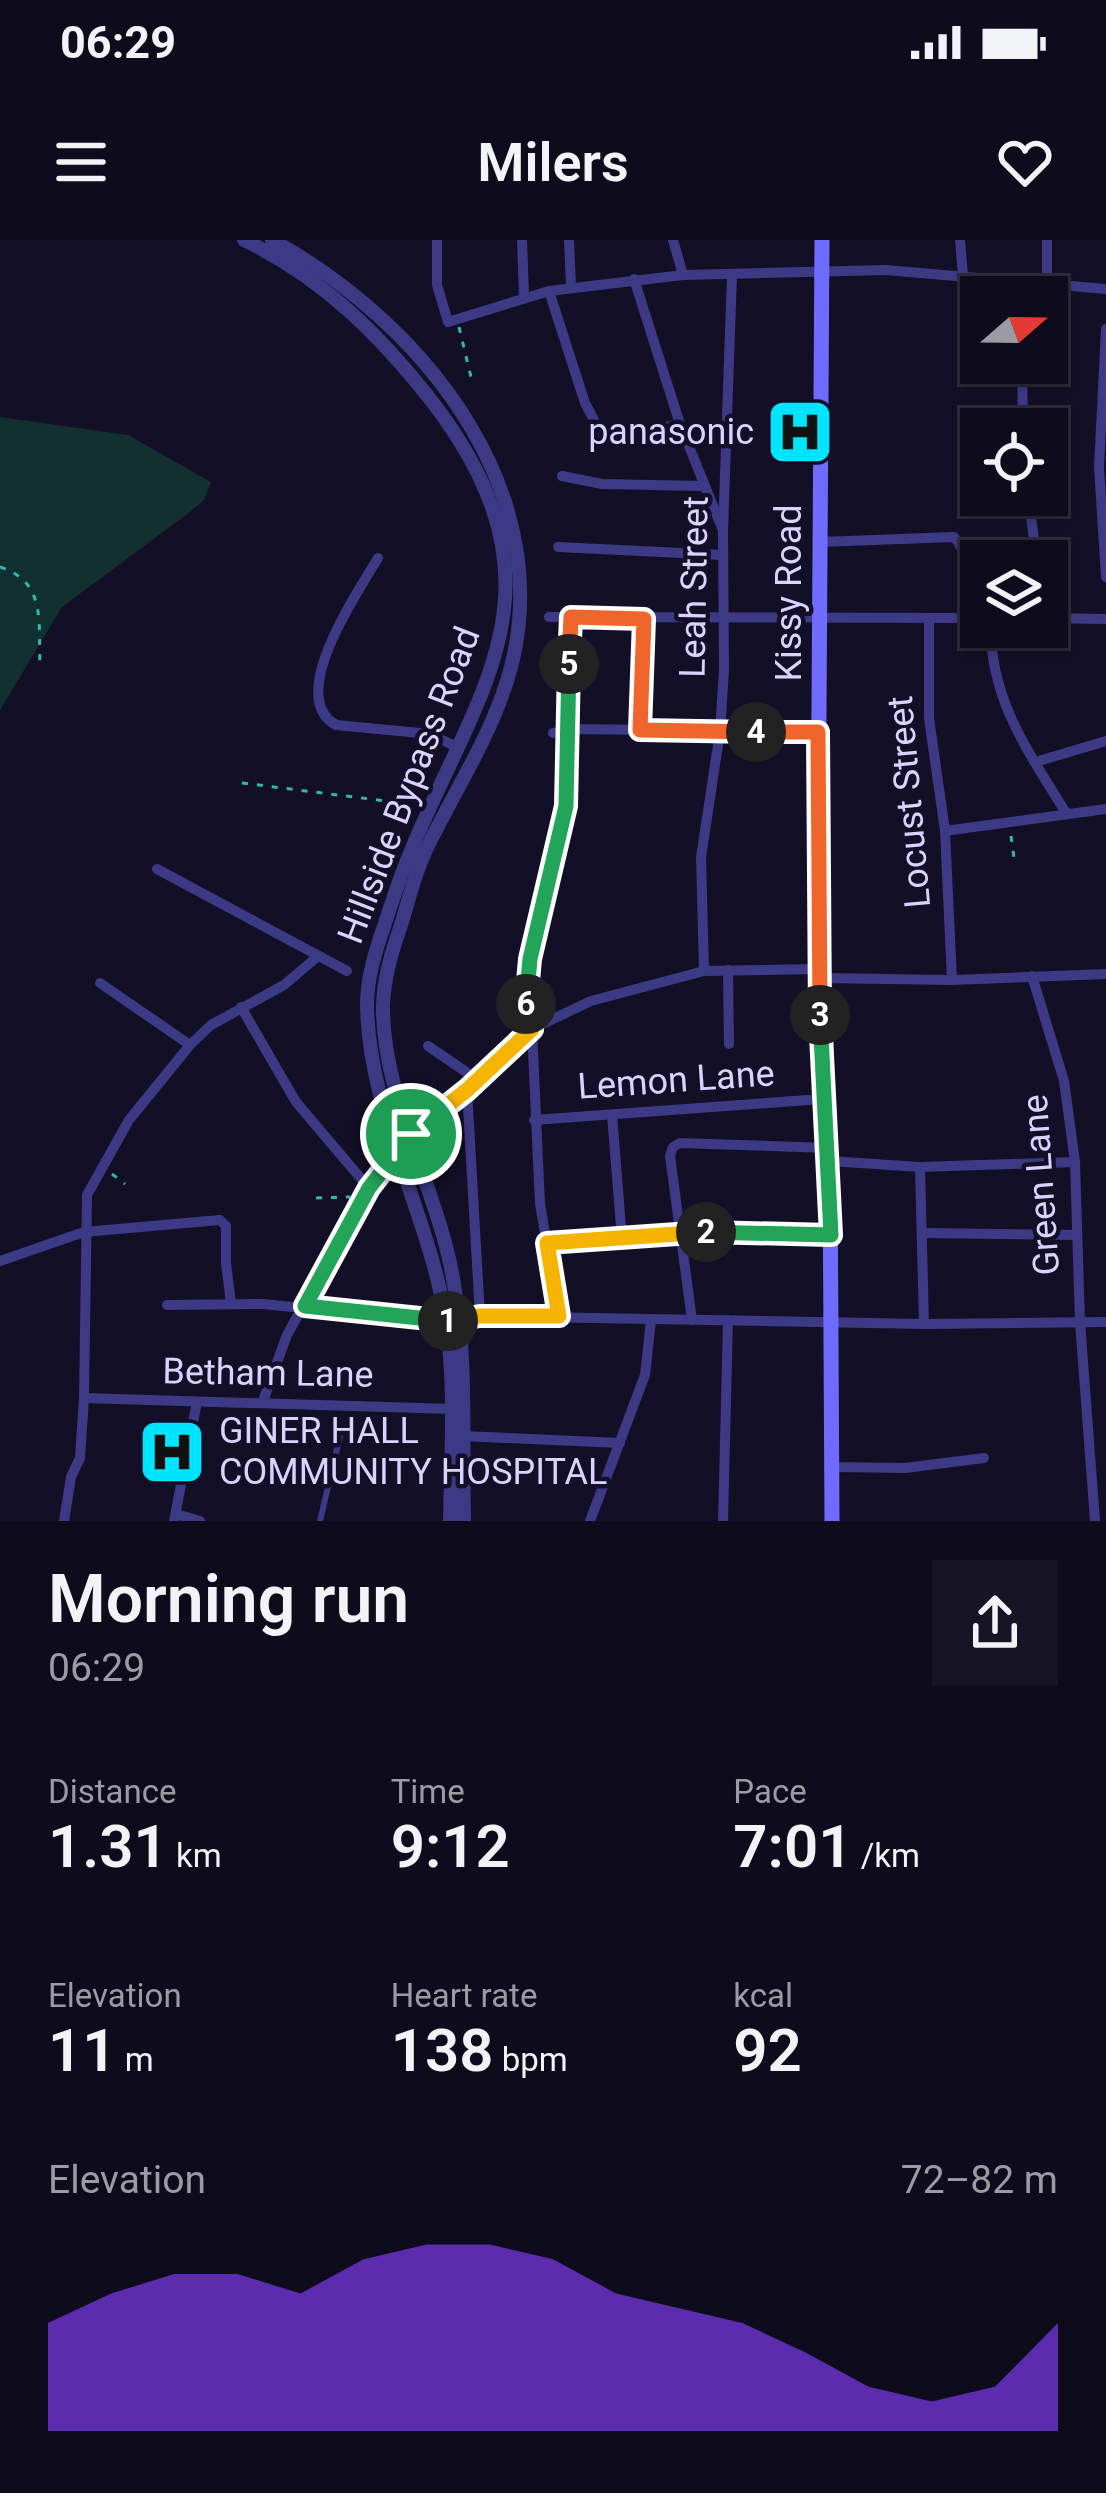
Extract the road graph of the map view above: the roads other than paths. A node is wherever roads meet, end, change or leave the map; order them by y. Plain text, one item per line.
1 (244, 240) edge
2 (272, 240) edge
3 (437, 240) edge
4 (522, 240) edge
5 (569, 240) edge
6 (673, 240) edge
7 (822, 240) edge
8 (960, 240) edge
9 (1046, 240) edge
10 (821, 272) junction
11 (683, 274) junction
12 (963, 274) junction
13 (732, 275) junction
14 (980, 276) edge
15 (1047, 276) edge
16 (634, 279) junction
17 (1068, 286) edge
18 (571, 287) junction
19 (1106, 289) edge
20 (549, 291) junction
21 (524, 296) junction
22 (1106, 329) edge
23 (680, 424) junction
24 (562, 476) dead end
25 (703, 486) junction
26 (723, 531) junction
27 (820, 542) junction
28 (960, 543) edge
29 (558, 547) dead end
30 (723, 555) junction
31 (378, 558) dead end
32 (1106, 577) edge
33 (549, 617) dead end
34 (571, 617) junction
35 (819, 618) junction
36 (929, 618) junction
37 (1068, 618) edge
38 (644, 619) junction
39 (724, 619) junction
40 (960, 619) edge
41 (1106, 619) edge
42 (992, 648) edge
43 (568, 729) junction
44 (640, 730) junction
45 (720, 732) junction
46 (818, 732) junction
47 (553, 733) dead end
48 (1106, 741) edge
49 (459, 748) junction
50 (1035, 762) junction
51 (1106, 808) edge
52 (1066, 813) junction
53 (945, 831) junction
54 (157, 869) dead end
55 (316, 957) junction
56 (728, 970) junction
57 (347, 971) dead end
58 (704, 971) junction
59 (819, 974) junction
60 (1106, 974) edge
61 (1032, 976) junction
62 (952, 980) junction
63 (100, 983) dead end
64 (241, 1007) junction
65 (532, 1029) junction
66 (729, 1044) dead end
67 (190, 1045) junction
68 (428, 1046) dead end
69 (478, 1080) junction
70 (467, 1090) junction
71 (822, 1100) junction
72 (613, 1114) junction
73 (534, 1120) junction
74 (411, 1134) junction
75 (399, 1150) junction
76 (829, 1155) junction
77 (1075, 1162) junction
78 (920, 1167) junction
79 (367, 1192) junction
80 (84, 1232) junction
81 (683, 1232) junction
82 (923, 1233) junction
83 (831, 1235) junction
84 (1077, 1235) junction
85 (622, 1239) junction
86 (547, 1243) junction
87 (0, 1261) edge
88 (231, 1304) junction
89 (167, 1305) dead end
90 (305, 1306) junction
91 (480, 1316) junction
92 (559, 1316) junction
93 (453, 1320) junction
94 (652, 1320) junction
95 (692, 1320) junction
96 (728, 1320) junction
97 (1080, 1322) junction
98 (1106, 1322) edge
99 (831, 1323) junction
100 (924, 1324) junction
101 (84, 1398) junction
102 (263, 1401) junction
103 (197, 1402) junction
104 (1088, 1408) junction
105 (451, 1409) junction
106 (1106, 1409) edge
107 (340, 1436) dead end
108 (463, 1436) junction
109 (620, 1443) junction
110 (984, 1458) dead end
111 (831, 1467) junction
112 (175, 1517) edge
113 (64, 1521) edge
114 (200, 1521) edge
115 (320, 1521) edge
116 (450, 1521) edge
117 (464, 1521) edge
118 (590, 1521) edge
119 (723, 1521) edge
120 (832, 1521) edge
121 (1095, 1521) edge

1 - 49 street, Hillside Bypass Road
2 - 74 street, Hillside Bypass Road
3 - 21 street
4 - 21 street
5 - 18 street
6 - 11 street
7 - 10 main road, Kissy Road
8 - 12 street
9 - 15 street
10 - 12 street
10 - 13 street
10 - 27 main road, Kissy Road
11 - 13 street
11 - 16 street
12 - 14 street
13 - 26 street, Leah Street
16 - 18 street
16 - 23 street
17 - 19 street
18 - 20 street
20 - 21 street
20 - 23 street
22 - 32 street
23 - 25 street
24 - 25 street
25 - 26 street
26 - 30 street, Leah Street
27 - 28 street
27 - 35 main road, Kissy Road
29 - 30 street
30 - 39 street, Leah Street
31 - 49 street
33 - 34 street
34 - 38 street
34 - 43 street
35 - 36 street
35 - 39 street
35 - 46 main road, Kissy Road
36 - 40 street
36 - 53 street, Locust Street
37 - 41 street
38 - 39 street
38 - 44 street
39 - 45 street, Leah Street
42 - 50 street
43 - 44 street
43 - 47 street
43 - 65 street
44 - 45 street
45 - 46 street
45 - 58 street, Leah Street
46 - 59 main road, Kissy Road
48 - 50 street
49 - 75 street, Hillside Bypass Road
50 - 52 street
51 - 52 street
52 - 53 street
53 - 62 street, Locust Street
54 - 55 street
55 - 57 street
55 - 64 street
56 - 58 street
56 - 59 street
56 - 66 street
58 - 65 street
59 - 62 street
59 - 71 main road, Kissy Road
60 - 61 street
61 - 62 street
61 - 77 street, Green Lane
63 - 67 street
64 - 67 street
64 - 79 street
65 - 69 street
65 - 73 street
67 - 80 street
68 - 69 street
69 - 70 street
70 - 74 street
70 - 91 street
71 - 72 street, Lemon Lane
71 - 76 main road, Kissy Road
72 - 73 street, Lemon Lane
72 - 85 street
73 - 86 street
74 - 75 street
74 - 93 street, Hillside Bypass Road
75 - 79 street
75 - 93 street, Hillside Bypass Road
76 - 78 street
76 - 81 street
76 - 83 main road, Kissy Road
77 - 78 street
77 - 84 street, Green Lane
78 - 82 street
79 - 90 street
80 - 87 street
80 - 88 street
80 - 101 street
81 - 83 street
81 - 85 street
81 - 95 street
82 - 84 street
82 - 100 street
83 - 99 main road, Kissy Road
84 - 97 street, Green Lane
85 - 86 street
86 - 92 street
88 - 89 street
88 - 90 street
90 - 93 street
90 - 102 street
91 - 92 street
91 - 93 street
92 - 94 street
93 - 105 street, Hillside Bypass Road
93 - 108 street, Hillside Bypass Road
94 - 95 street
94 - 109 street
95 - 96 street
96 - 99 street
96 - 119 street
97 - 98 street
97 - 100 street
97 - 104 street, Green Lane
99 - 100 street
99 - 111 main road, Kissy Road
101 - 103 street, Betham Lane
101 - 113 street
102 - 103 street, Betham Lane
102 - 105 street, Betham Lane
103 - 112 street
104 - 106 street
104 - 121 street, Green Lane
105 - 116 street, Hillside Bypass Road
107 - 115 lane
108 - 109 street
108 - 117 street, Hillside Bypass Road
109 - 118 street
110 - 111 street
111 - 120 main road, Kissy Road
112 - 114 street

